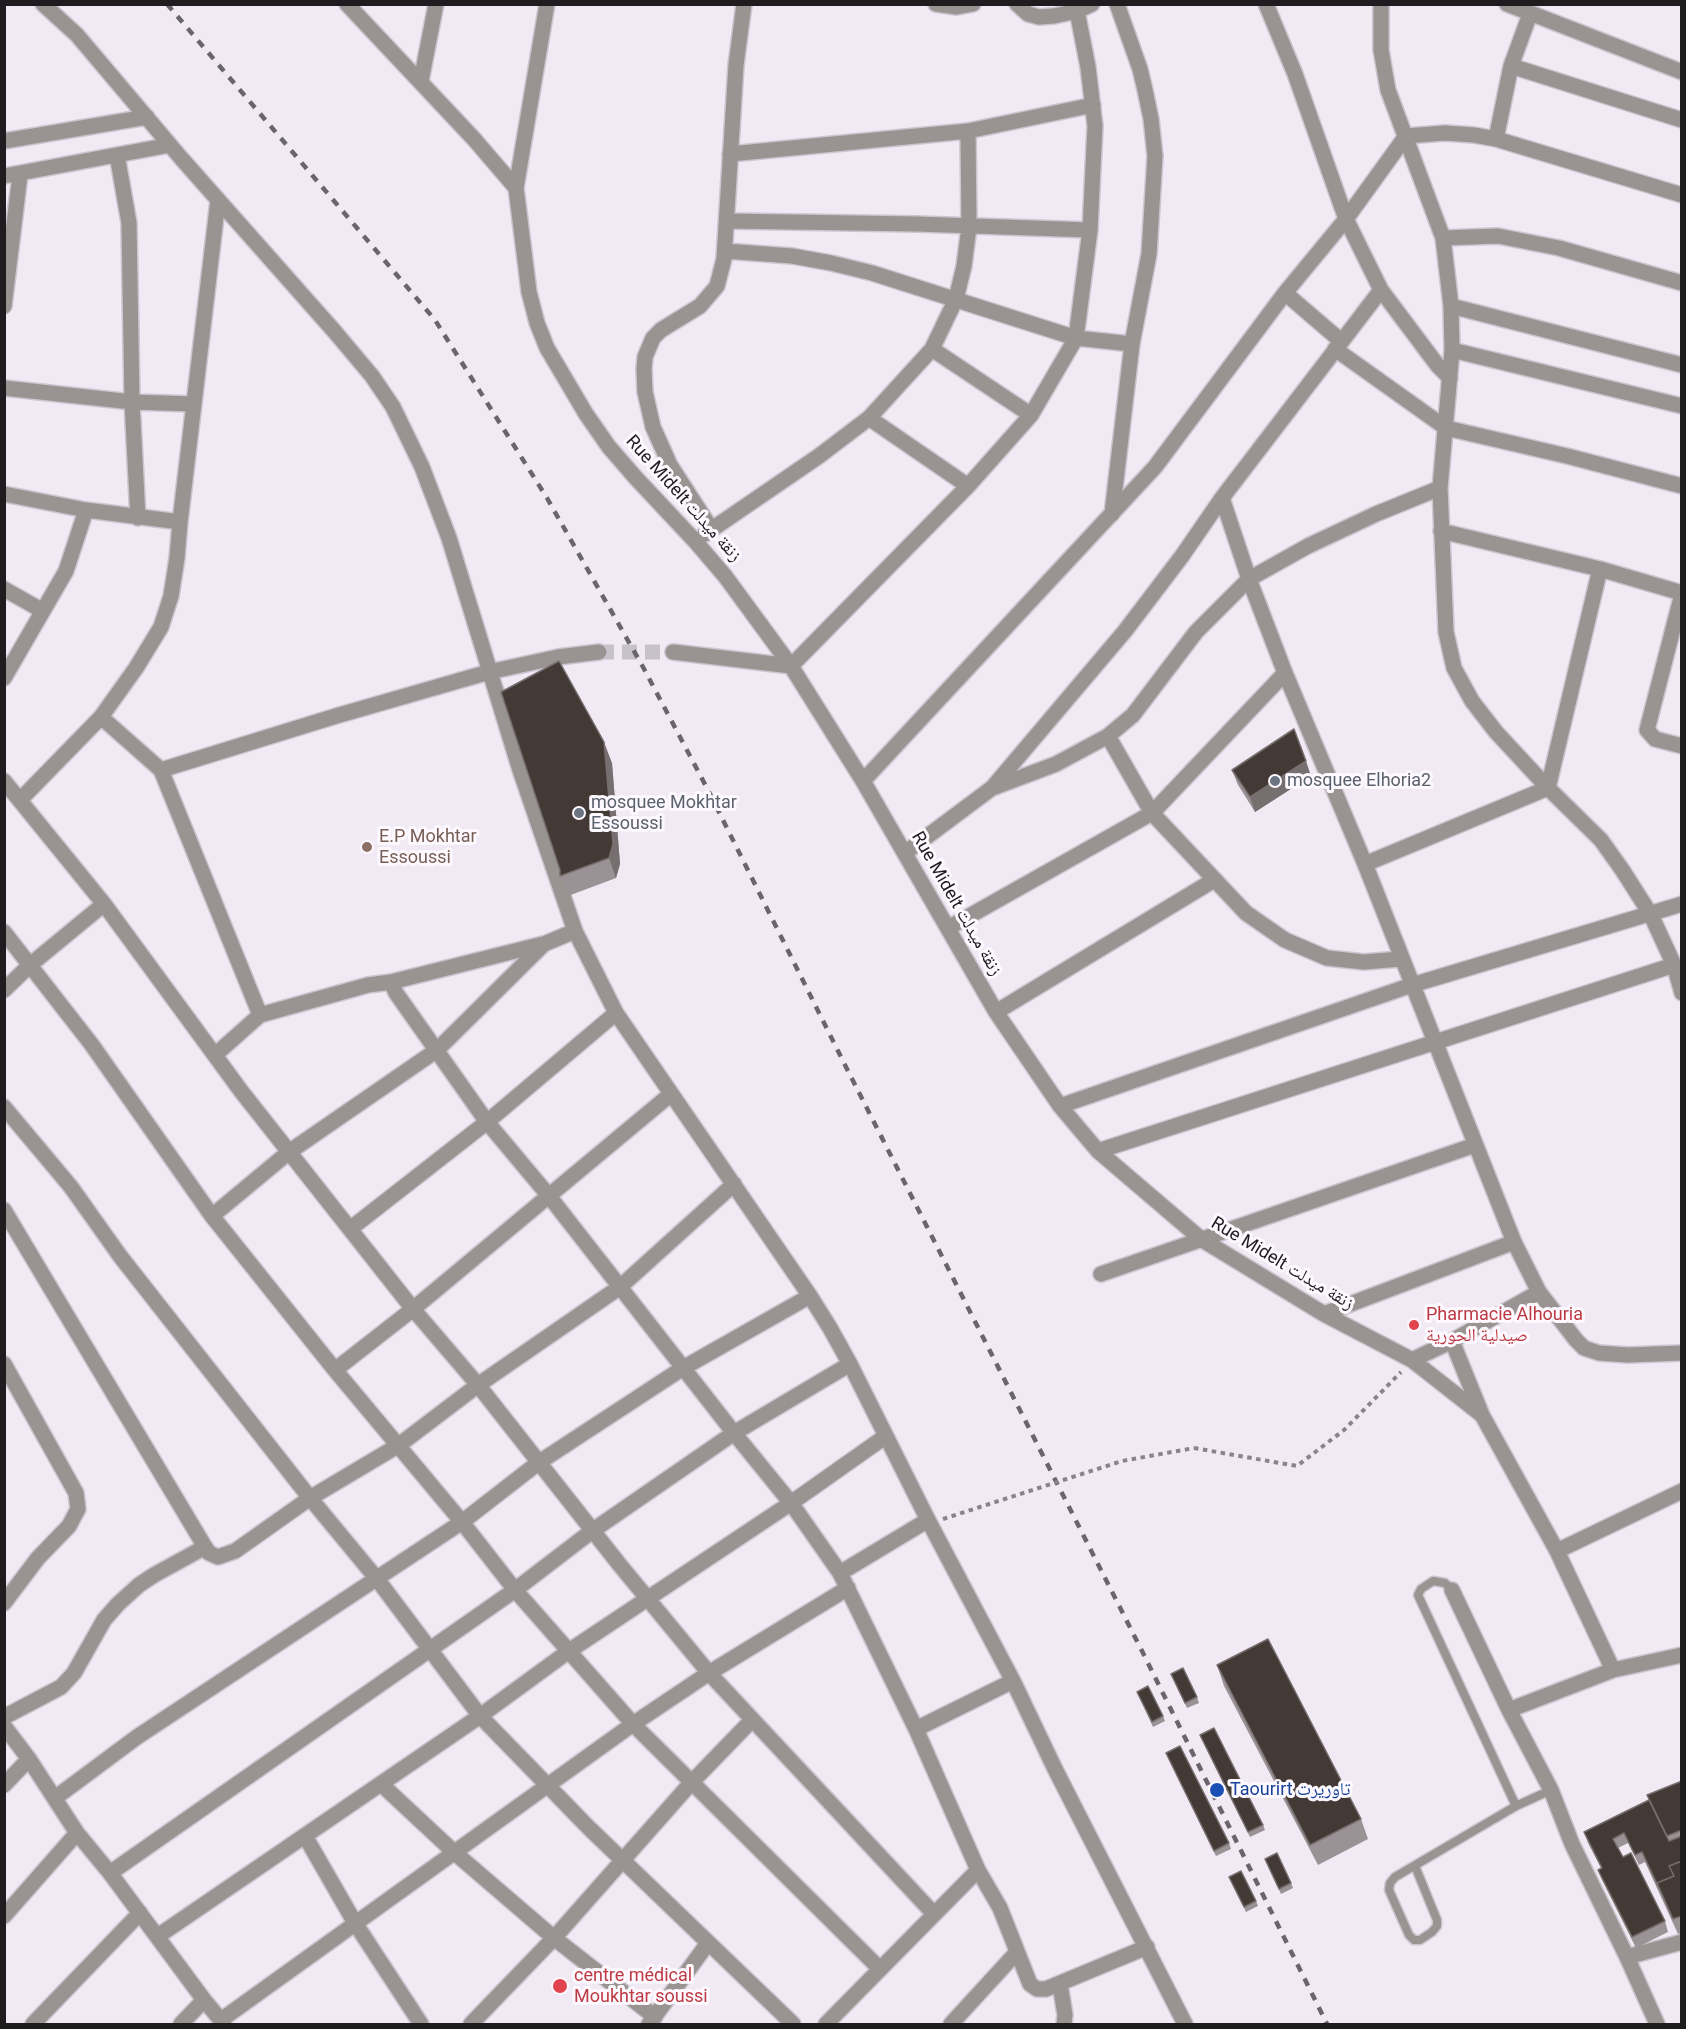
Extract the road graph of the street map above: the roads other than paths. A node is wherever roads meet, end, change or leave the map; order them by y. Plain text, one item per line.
1 (43, 4) edge
2 (347, 4) edge
3 (436, 4) edge
4 (547, 4) edge
5 (744, 4) edge
6 (936, 4) edge
7 (973, 4) edge
8 (1017, 4) edge
9 (1092, 4) edge
10 (1117, 4) edge
11 (1266, 4) edge
12 (1382, 4) edge
13 (1506, 4) edge
14 (1077, 11) junction
15 (1530, 14) junction
16 (1511, 66) junction
17 (1682, 72) edge
18 (421, 81) junction
19 (1093, 105) junction
20 (147, 117) junction
21 (1682, 120) edge
22 (968, 131) junction
23 (1406, 136) junction
24 (1496, 139) junction
25 (4, 141) edge
26 (170, 145) junction
27 (730, 154) junction
28 (117, 155) junction
29 (12, 175) edge
30 (516, 189) junction
31 (1682, 195) edge
32 (218, 200) junction
33 (1346, 219) junction
34 (727, 221) junction
35 (969, 227) junction
36 (1090, 230) junction
37 (1443, 238) junction
38 (725, 251) junction
39 (1682, 283) edge
40 (1381, 290) junction
41 (1285, 293) junction
42 (956, 299) junction
43 (4, 306) edge
44 (1451, 306) junction
45 (1076, 338) junction
46 (1132, 344) junction
47 (1338, 345) junction
48 (932, 349) junction
49 (1452, 350) junction
50 (1682, 365) edge
51 (1450, 378) junction
52 (4, 388) edge
53 (132, 402) junction
54 (194, 404) junction
55 (1682, 406) edge
56 (1032, 415) junction
57 (869, 418) junction
58 (1446, 428) junction
59 (968, 486) junction
60 (1682, 486) edge
61 (1440, 488) junction
62 (4, 494) edge
63 (1222, 498) junction
64 (86, 510) junction
65 (1112, 514) junction
66 (138, 518) junction
67 (180, 522) junction
68 (711, 530) junction
69 (1441, 531) junction
70 (695, 541) junction
71 (1600, 569) junction
72 (1249, 579) junction
73 (4, 589) edge
74 (1682, 594) edge
75 (43, 611) junction
76 (599, 652) tunnel mouth
77 (672, 652) tunnel mouth
78 (790, 666) junction
79 (489, 672) junction
80 (1285, 673) junction
81 (4, 678) edge
82 (101, 717) junction
83 (1108, 736) junction
84 (1682, 746) edge
85 (161, 770) junction
86 (4, 781) edge
87 (862, 781) junction
88 (992, 788) junction
89 (1548, 788) junction
90 (20, 800) junction
91 (1152, 813) junction
92 (905, 853) junction
93 (1365, 864) junction
94 (1214, 880) junction
95 (104, 904) junction
96 (1682, 904) edge
97 (1651, 915) junction
98 (948, 928) junction
99 (575, 931) junction
100 (4, 932) edge
101 (544, 944) junction
102 (1401, 959) junction
103 (30, 965) junction
104 (1674, 965) junction
105 (391, 982) junction
106 (1412, 986) junction
107 (4, 990) edge
108 (1682, 993) edge
109 (996, 1012) junction
110 (616, 1013) junction
111 (260, 1015) junction
112 (1434, 1042) junction
113 (437, 1050) junction
114 (214, 1055) junction
115 (670, 1094) junction
116 (1060, 1106) junction
117 (4, 1107) edge
118 (487, 1122) junction
119 (1475, 1145) junction
120 (289, 1152) junction
121 (1098, 1152) junction
122 (734, 1184) junction
123 (549, 1196) junction
124 (4, 1210) edge
125 (212, 1216) junction
126 (350, 1230) junction
127 (1201, 1239) junction
128 (1514, 1242) junction
129 (1101, 1274) dead end
130 (620, 1287) junction
131 (1539, 1292) junction
132 (810, 1296) junction
133 (413, 1309) junction
134 (1324, 1314) junction
135 (1452, 1341) junction
136 (1682, 1353) edge
137 (1412, 1360) junction
138 (4, 1364) edge
139 (850, 1364) junction
140 (683, 1368) junction
141 (335, 1370) junction
142 (478, 1385) junction
143 (1482, 1415) junction
144 (734, 1433) junction
145 (886, 1436) junction
146 (399, 1445) junction
147 (538, 1463) junction
148 (1682, 1491) edge
149 (310, 1498) junction
150 (791, 1503) junction
151 (928, 1520) junction
152 (462, 1522) junction
153 (592, 1531) junction
154 (205, 1547) junction
155 (1557, 1551) junction
156 (840, 1573) junction
157 (377, 1579) junction
158 (848, 1588) junction
159 (515, 1590) junction
160 (1452, 1590) joint
161 (6, 1595) edge
162 (649, 1599) junction
163 (429, 1649) junction
164 (569, 1651) junction
165 (1682, 1655) edge
166 (1613, 1670) junction
167 (709, 1673) junction
168 (1013, 1681) junction
169 (1509, 1710) junction
170 (480, 1716) junction
171 (4, 1717) edge
172 (753, 1720) junction
173 (633, 1724) junction
174 (4, 1726) edge
175 (916, 1729) junction
176 (29, 1759) junction
177 (691, 1783) junction
178 (381, 1784) junction
179 (4, 1785) edge
180 (548, 1787) junction
181 (1551, 1790) junction
182 (55, 1798) junction
183 (1516, 1806) junction
184 (77, 1833) junction
185 (305, 1836) junction
186 (455, 1853) junction
187 (623, 1861) junction
188 (1415, 1866) junction
189 (978, 1870) junction
190 (110, 1873) junction
191 (140, 1912) junction
192 (934, 1914) junction
193 (4, 1916) edge
194 (355, 1923) junction
195 (158, 1936) junction
196 (554, 1938) junction
197 (1682, 1942) edge
198 (708, 1943) junction
199 (1147, 1947) junction
200 (1017, 1952) junction
201 (1627, 1957) junction
202 (880, 1969) junction
203 (1060, 1984) junction
204 (204, 2000) junction
205 (652, 2021) edge
206 (223, 2022) edge
207 (33, 2025) edge
208 (181, 2025) edge
209 (421, 2025) edge
210 (471, 2025) edge
211 (793, 2025) edge
212 (826, 2025) edge
213 (951, 2025) edge
214 (1064, 2025) edge
215 (1185, 2025) edge
216 (1657, 2025) edge

1 - 20 street
2 - 18 street
3 - 18 street
4 - 30 street, Rue Midelt زنقة ميدلت
5 - 27 street
6 - 7 street
8 - 14 street
9 - 14 street
10 - 46 street
11 - 33 street
12 - 23 street
13 - 15 street
14 - 19 street
15 - 16 street
15 - 17 street
16 - 21 street
16 - 24 street
18 - 30 street
19 - 22 street
19 - 36 street
20 - 25 street
20 - 26 street
22 - 27 street
22 - 35 street
23 - 24 street
23 - 33 street
23 - 37 street
24 - 31 street
26 - 28 street
26 - 32 street
27 - 34 street
28 - 29 street
28 - 53 street
29 - 43 street
30 - 70 street, Rue Midelt زنقة ميدلت
32 - 54 street
32 - 79 street
33 - 40 street
33 - 41 street
34 - 35 street
34 - 38 street
35 - 36 street
35 - 42 street
36 - 45 street
37 - 39 street
37 - 44 street
38 - 42 street
38 - 68 street
40 - 47 street
40 - 51 street
41 - 47 street
41 - 65 street
42 - 45 street
42 - 48 street
44 - 49 street
44 - 50 street
45 - 46 street
45 - 56 street
46 - 65 street
47 - 58 street
47 - 63 street
48 - 56 street
48 - 57 street
49 - 51 street
49 - 55 street
51 - 58 street
52 - 53 street
53 - 54 street
53 - 66 street
54 - 67 street
56 - 59 street
57 - 59 street
57 - 68 street
58 - 60 street
58 - 61 street
59 - 78 street
61 - 69 street
61 - 72 street
62 - 64 street
63 - 72 street
63 - 88 street
64 - 66 street
64 - 75 street
65 - 87 street
66 - 67 street
67 - 82 street
68 - 70 street
69 - 71 street
69 - 89 street
70 - 78 street, Rue Midelt زنقة ميدلت
71 - 74 street
71 - 89 street
72 - 80 street
72 - 83 street
73 - 75 street
74 - 84 street
75 - 81 street
76 - 79 street
77 - 78 street
78 - 87 street, Rue Midelt زنقة ميدلت
79 - 85 street
79 - 99 street
80 - 91 street
80 - 93 street
82 - 85 street
82 - 90 street
83 - 88 street
83 - 91 street
85 - 111 street
86 - 90 street
87 - 92 street, Rue Midelt زنقة ميدلت
88 - 92 street
89 - 93 street
89 - 97 street
90 - 95 street
91 - 94 street
91 - 98 street
92 - 98 street, Rue Midelt زنقة ميدلت
93 - 102 street
94 - 102 street
94 - 109 street
95 - 103 street
95 - 114 street
96 - 97 street
97 - 104 street
97 - 106 street
98 - 109 street, Rue Midelt زنقة ميدلت
99 - 101 street
99 - 110 street
100 - 103 street
101 - 105 street
101 - 113 street
102 - 106 street
103 - 107 street
103 - 125 street
104 - 108 street
104 - 112 street
105 - 111 street
105 - 113 street
106 - 112 street
106 - 116 street
109 - 116 street, Rue Midelt زنقة ميدلت
110 - 115 street
110 - 118 street
111 - 114 street
112 - 119 street
112 - 121 street
113 - 118 street
113 - 120 street
114 - 120 street
115 - 122 street
115 - 123 street
116 - 121 street, Rue Midelt زنقة ميدلت
117 - 149 street
118 - 123 street
118 - 126 street
119 - 127 street
119 - 128 street
120 - 125 street
120 - 126 street
121 - 127 street, Rue Midelt زنقة ميدلت
122 - 130 street
122 - 132 street
123 - 130 street
123 - 133 street
124 - 154 street
125 - 141 street
126 - 133 street
127 - 129 street
127 - 134 street, Rue Midelt زنقة ميدلت
128 - 131 street
128 - 134 street
130 - 140 street
130 - 142 street
131 - 135 street
131 - 136 street
132 - 139 street
132 - 140 street
133 - 141 street
133 - 142 street
134 - 137 street, Rue Midelt زنقة ميدلت
135 - 137 street
135 - 143 street
137 - 143 street, Rue Midelt زنقة ميدلت
138 - 161 street
139 - 144 street
139 - 145 street
140 - 144 street
140 - 147 street
141 - 146 street
142 - 146 street
142 - 147 street
143 - 155 street, Rue Midelt زنقة ميدلت
144 - 150 street
144 - 153 street
145 - 150 street
145 - 151 street
146 - 149 street
146 - 152 street
147 - 152 street
147 - 153 street
148 - 155 street
149 - 154 street
149 - 157 street
150 - 156 street
150 - 162 street
151 - 156 street
151 - 168 street
152 - 157 street
152 - 159 street
153 - 159 street
153 - 162 street
154 - 171 street
155 - 166 street, Rue Midelt زنقة ميدلت
156 - 158 street
157 - 163 street
157 - 182 street
158 - 167 street
158 - 175 street
159 - 163 street
159 - 164 street
160 - 169 street
160 - 183 lane
162 - 164 street
162 - 167 street
163 - 170 street
163 - 190 street
164 - 170 street
164 - 173 street
165 - 166 street
166 - 169 street
167 - 172 street
167 - 173 street
168 - 175 street
168 - 199 street
169 - 181 street
170 - 178 street
170 - 180 street
172 - 177 street
172 - 192 street
173 - 177 street
173 - 180 street
174 - 176 street
175 - 189 street
176 - 179 street
176 - 182 street
177 - 187 street
177 - 202 street
178 - 185 street
178 - 186 street
180 - 186 street
180 - 187 street
181 - 183 lane
181 - 201 street
182 - 184 street
183 - 188 lane
184 - 190 street
184 - 193 street
185 - 194 street
185 - 195 street
186 - 194 street
186 - 196 street
187 - 196 street
187 - 198 street
188 - 188 lane
189 - 192 street
189 - 200 street
190 - 191 street
191 - 195 street
191 - 207 street
192 - 202 street
194 - 206 street
194 - 209 street
195 - 204 street
196 - 205 street
196 - 210 street
197 - 201 street
198 - 205 street
198 - 211 street
199 - 203 street
199 - 215 street
200 - 203 street
200 - 213 street
201 - 216 street
202 - 212 street
203 - 214 street
204 - 206 street
204 - 208 street

